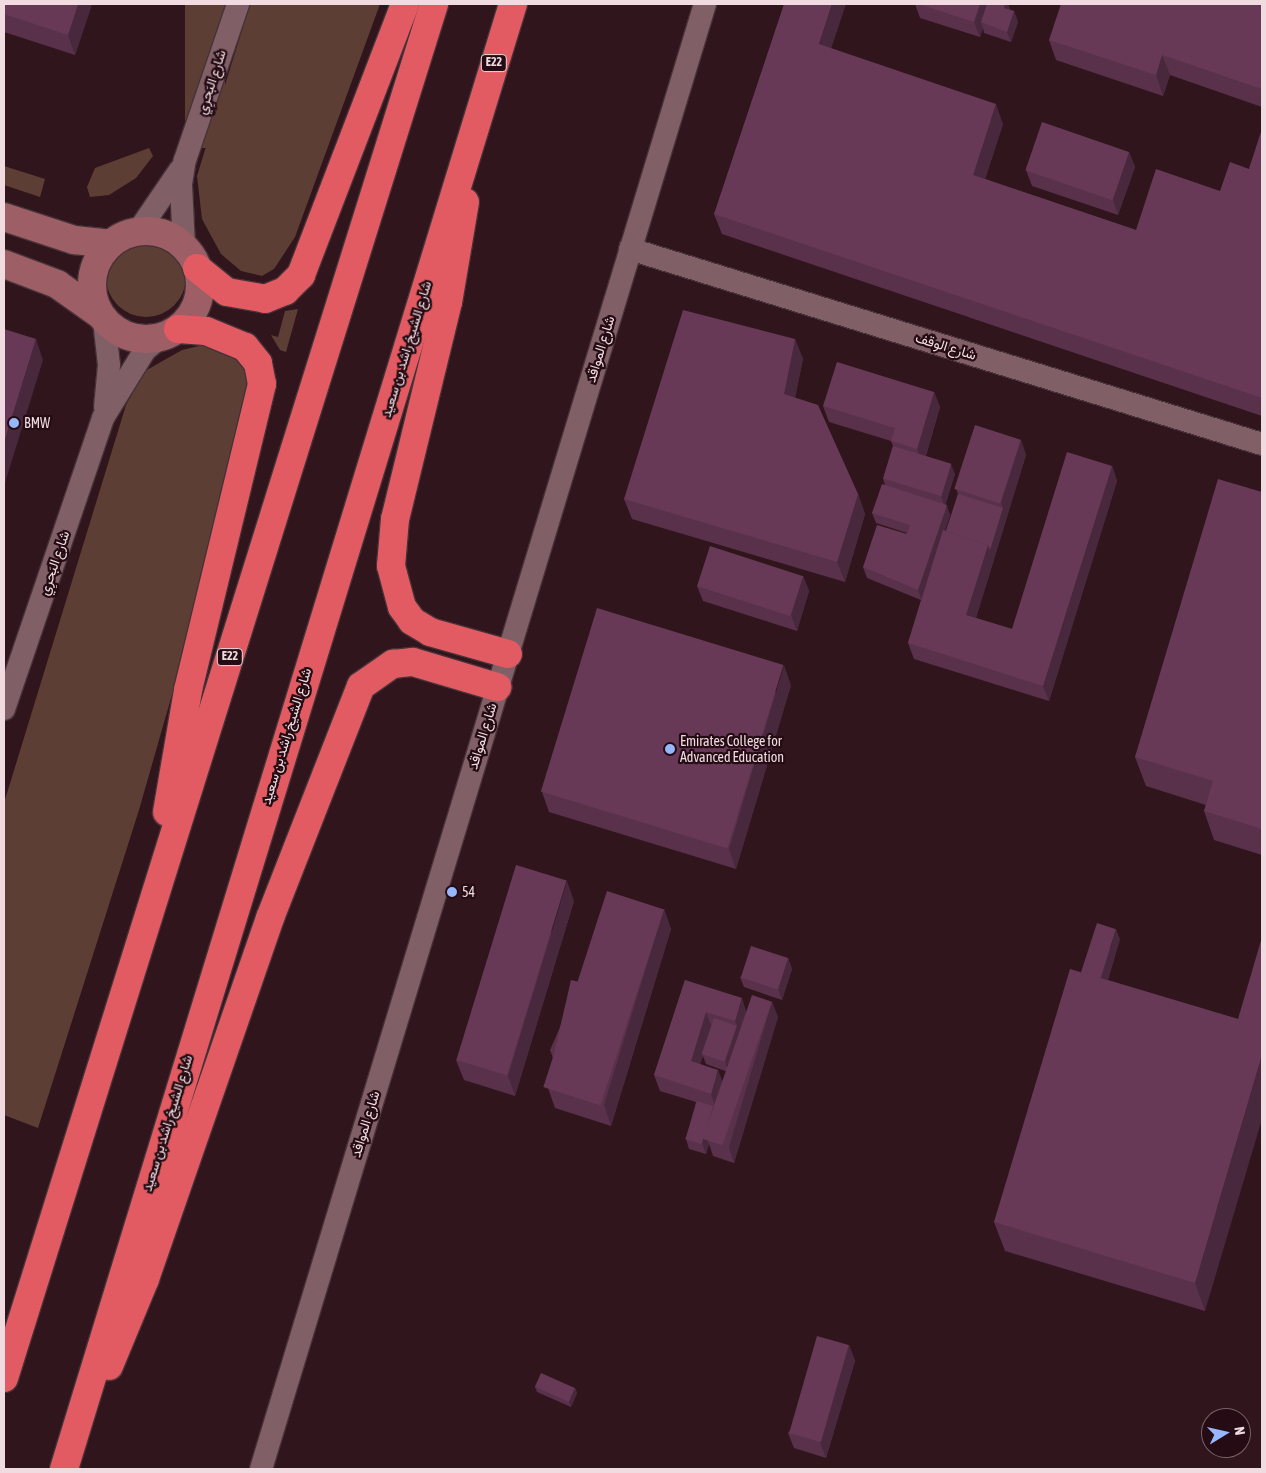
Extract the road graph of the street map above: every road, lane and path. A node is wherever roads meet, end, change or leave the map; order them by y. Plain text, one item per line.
1 (238, 4) edge
2 (405, 4) edge
3 (434, 4) edge
4 (513, 4) edge
5 (705, 4) edge
6 (476, 122) junction
7 (185, 160) junction
8 (4, 217) edge
9 (139, 230) junction
10 (110, 244) junction
11 (630, 249) junction
12 (190, 257) junction
13 (4, 264) edge
14 (101, 317) junction
15 (169, 334) junction
16 (103, 418) junction
17 (1262, 444) edge
18 (508, 654) junction
19 (497, 688) junction
20 (4, 709) edge
21 (149, 918) junction
22 (25, 1309) junction
23 (4, 1348) edge
24 (4, 1378) edge
25 (76, 1426) junction
26 (64, 1469) edge
27 (261, 1469) edge

1 - 7 street, شارع البَحرِي
2 - 12 highway
3 - 21 highway, E22
4 - 6 highway, شارع الشيخ راشد بن سعيد / E22
5 - 11 street, شارع المواقد
6 - 18 highway
6 - 25 highway, شارع الشيخ راشد بن سعيد / E22
7 - 9 street, شارع البَحرِي
7 - 12 street, شارع البَحرِي
8 - 10 main road
9 - 10 main road
9 - 12 main road
10 - 14 main road
11 - 17 street, شارع الوقف
11 - 18 street, شارع المواقد
12 - 15 main road
13 - 14 main road
14 - 15 main road
14 - 16 street, شارع البَحرِي
15 - 16 street, شارع البَحرِي
15 - 21 highway
16 - 20 street, شارع البَحرِي
18 - 19 street, شارع المواقد
19 - 25 highway
19 - 27 street, شارع المواقد
21 - 22 highway, E22
22 - 23 highway
22 - 24 highway, E22
25 - 26 highway, شارع الشيخ راشد بن سعيد / E22

